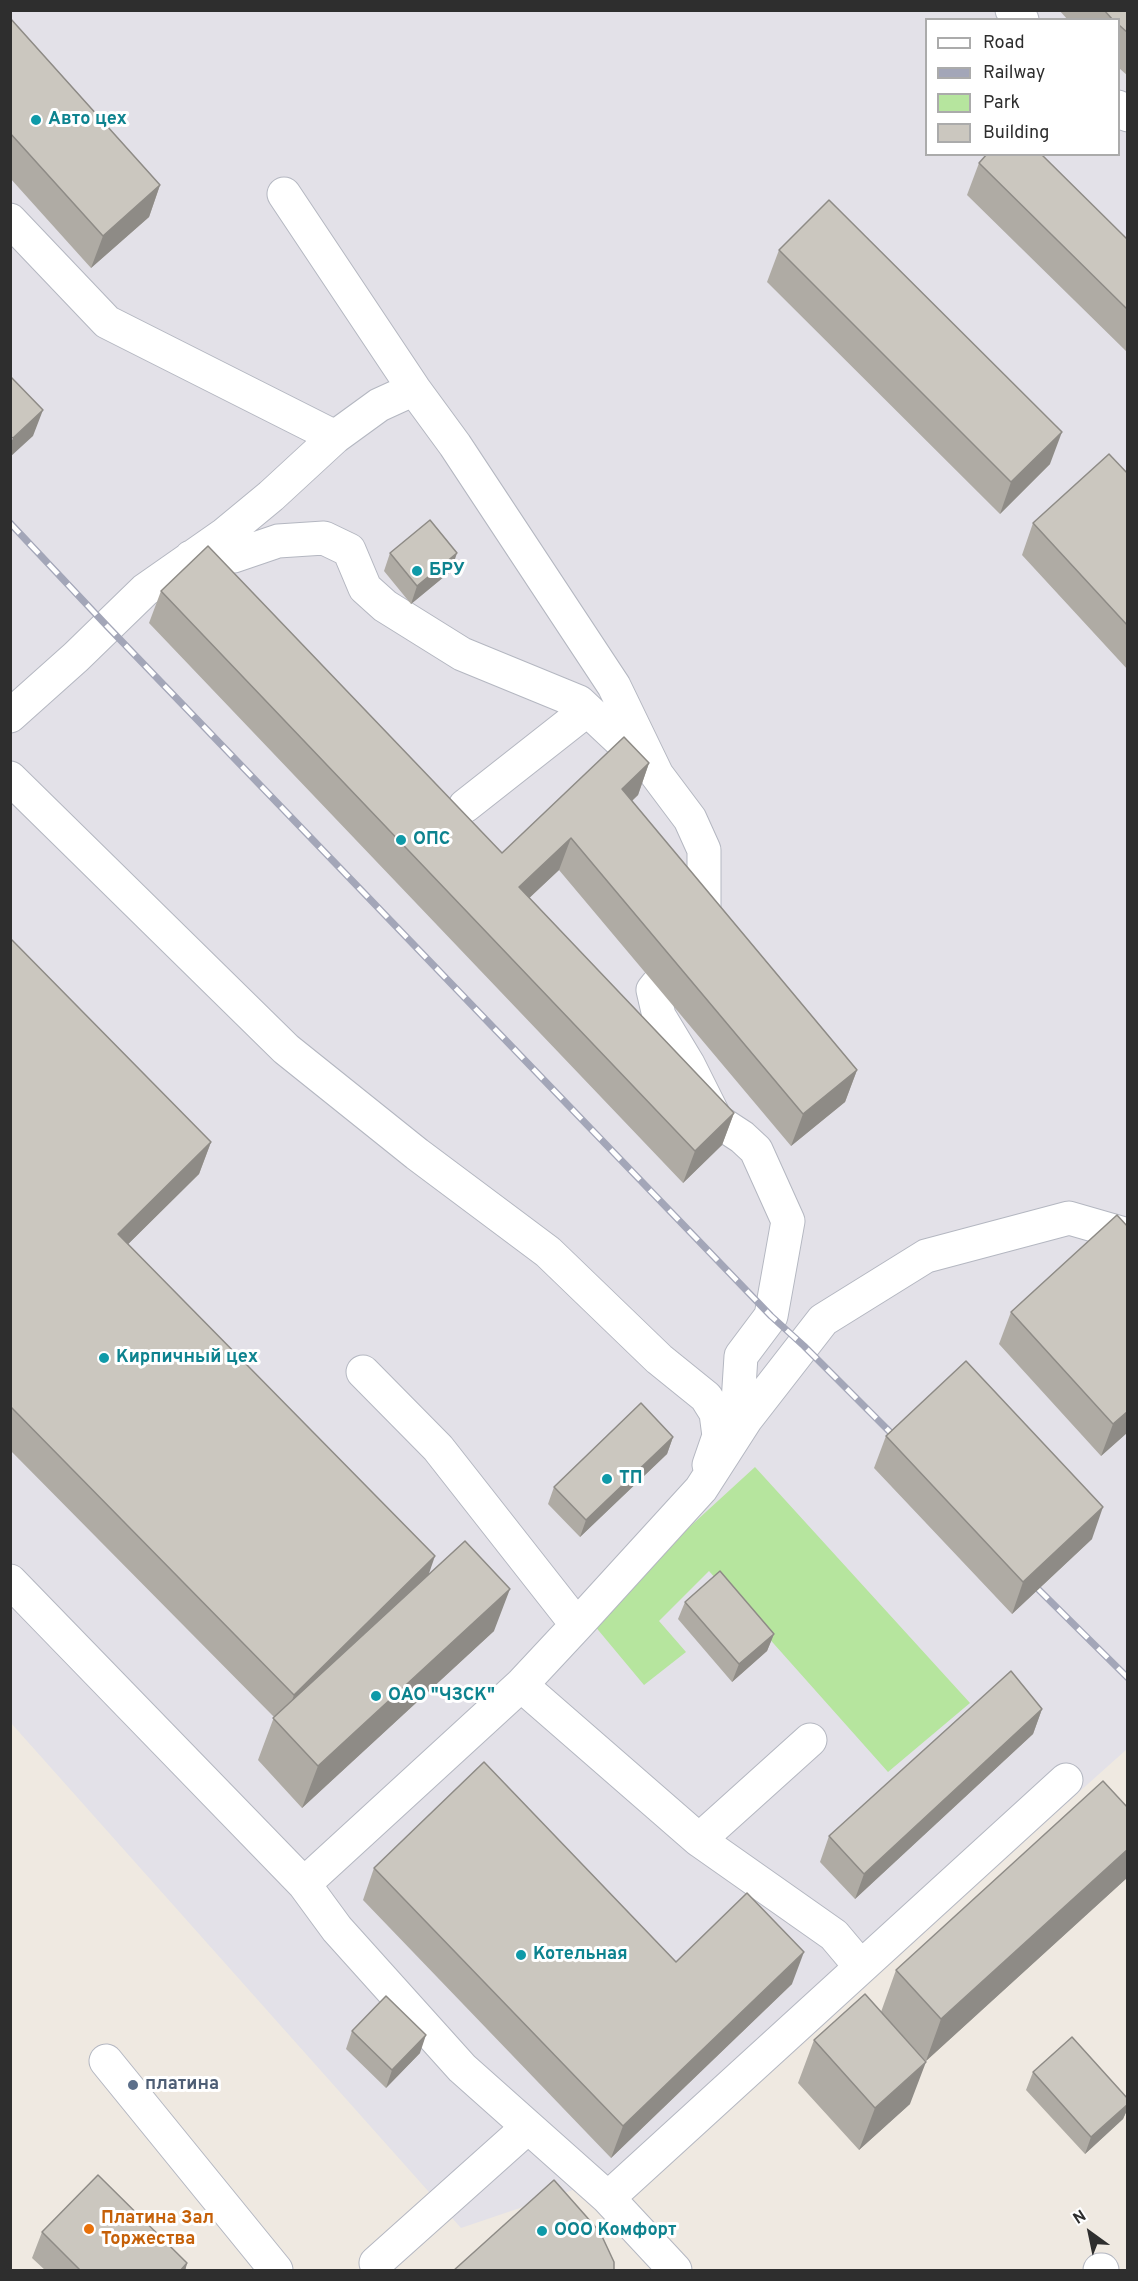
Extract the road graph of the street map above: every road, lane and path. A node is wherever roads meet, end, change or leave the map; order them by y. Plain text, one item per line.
1 (284, 194) dead end
2 (10, 220) edge
3 (414, 389) junction
4 (335, 437) junction
5 (191, 557) junction
6 (587, 710) junction
7 (10, 716) edge
8 (657, 775) junction
9 (10, 778) edge
10 (465, 806) dead end
11 (698, 926) edge
12 (657, 986) dead end
13 (1128, 1235) edge
14 (363, 1372) dead end
15 (736, 1434) junction
16 (701, 1489) junction
17 (10, 1581) edge
18 (577, 1625) junction
19 (521, 1685) junction
20 (810, 1740) dead end
21 (1066, 1780) dead end
22 (699, 1840) junction
23 (304, 1884) junction
24 (861, 1967) junction
25 (106, 2061) dead end
26 (528, 2127) junction
27 (608, 2198) junction
28 (376, 2263) dead end
29 (276, 2271) edge
30 (675, 2271) edge

1 - 3 street
2 - 4 street
3 - 4 street
3 - 8 street
4 - 5 street
5 - 6 street
5 - 7 street
6 - 8 street
6 - 10 street
8 - 11 street
9 - 16 street
12 - 15 street
13 - 15 street
14 - 18 street
15 - 16 street
16 - 18 street
17 - 23 street
18 - 19 street
19 - 22 street
19 - 23 street
20 - 22 street
21 - 24 street
22 - 24 street
23 - 26 street
24 - 27 street
25 - 29 street
26 - 27 street
26 - 28 street
27 - 30 street

